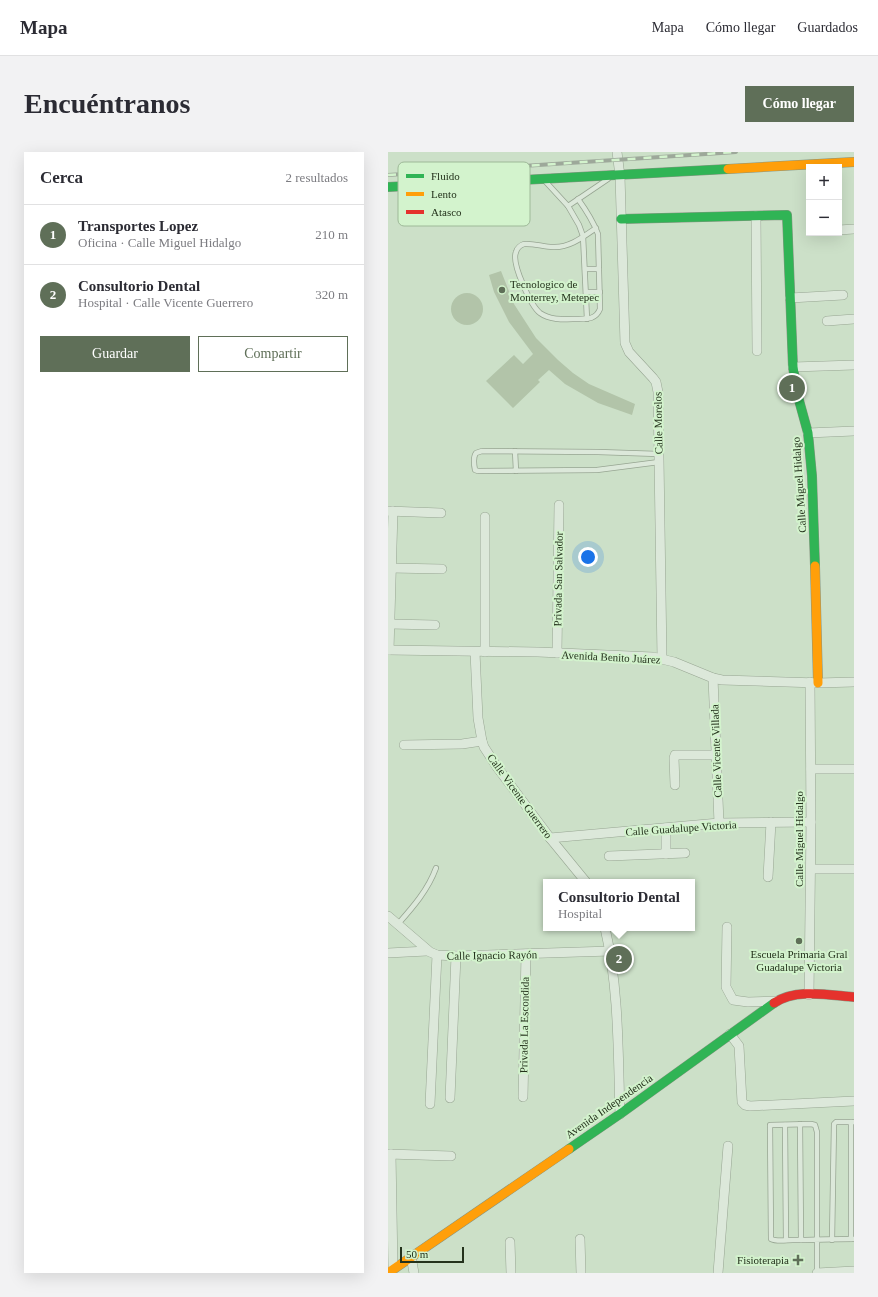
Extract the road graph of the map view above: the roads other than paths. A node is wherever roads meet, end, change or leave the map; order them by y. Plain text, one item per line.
1 (617, 152) edge
2 (854, 162) edge
3 (616, 176) junction
4 (544, 180) junction
5 (530, 181) edge
6 (388, 187) edge
7 (398, 187) edge
8 (578, 199) junction
9 (568, 206) junction
10 (756, 216) junction
11 (621, 219) junction
12 (596, 228) junction
13 (854, 229) edge
14 (842, 230) edge
15 (583, 236) junction
16 (585, 269) junction
17 (599, 269) junction
18 (586, 292) junction
19 (600, 292) junction
20 (843, 295) dead end
21 (790, 298) junction
22 (587, 319) junction
23 (854, 319) edge
24 (827, 321) dead end
25 (757, 351) dead end
26 (854, 365) edge
27 (793, 367) junction
28 (854, 431) edge
29 (808, 433) junction
30 (515, 451) junction
31 (659, 458) junction
32 (516, 471) junction
33 (559, 505) dead end
34 (390, 511) edge
35 (441, 513) dead end
36 (485, 516) dead end
37 (391, 568) junction
38 (442, 569) dead end
39 (390, 624) junction
40 (435, 625) dead end
41 (389, 650) edge
42 (475, 652) junction
43 (485, 652) junction
44 (558, 653) junction
45 (662, 659) junction
46 (714, 678) junction
47 (814, 682) junction
48 (854, 682) edge
49 (482, 741) junction
50 (404, 745) dead end
51 (716, 755) junction
52 (811, 769) junction
53 (854, 769) edge
54 (675, 784) dead end
55 (771, 822) junction
56 (811, 822) junction
57 (719, 824) junction
58 (666, 828) junction
59 (550, 838) junction
60 (685, 853) dead end
61 (666, 854) junction
62 (609, 856) dead end
63 (436, 868) dead end
64 (854, 869) edge
65 (811, 870) junction
66 (768, 877) dead end
67 (584, 879) edge
68 (388, 916) edge
69 (398, 924) junction
70 (727, 927) dead end
71 (606, 931) edge
72 (428, 951) junction
73 (611, 951) junction
74 (388, 953) edge
75 (526, 954) junction
76 (437, 955) junction
77 (456, 956) junction
78 (809, 995) junction
79 (854, 997) edge
80 (776, 1001) junction
81 (730, 1034) junction
82 (523, 1096) dead end
83 (450, 1098) dead end
84 (854, 1101) edge
85 (430, 1104) dead end
86 (620, 1114) junction
87 (853, 1122) edge
88 (800, 1124) junction
89 (785, 1125) junction
90 (728, 1146) dead end
91 (389, 1154) edge
92 (451, 1156) dead end
93 (580, 1239) dead end
94 (853, 1239) edge
95 (786, 1240) junction
96 (801, 1240) junction
97 (817, 1240) junction
98 (832, 1240) junction
99 (510, 1242) dead end
100 (411, 1256) junction
101 (390, 1271) edge
102 (854, 1271) edge
103 (414, 1273) edge
104 (511, 1273) edge
105 (581, 1273) edge
106 (718, 1273) edge
107 (817, 1273) edge

1 - 3 street, Calle Morelos
2 - 3 street
3 - 4 street
3 - 8 lane
3 - 11 street, Calle Morelos
4 - 5 street
4 - 9 lane
6 - 7 street
8 - 9 lane
8 - 12 lane
9 - 15 lane
10 - 11 street
10 - 21 street, Calle Miguel Hidalgo
10 - 25 street
11 - 31 street, Calle Morelos
12 - 15 lane
12 - 17 lane
13 - 14 street
15 - 16 lane
15 - 22 lane
16 - 17 lane
16 - 18 lane
17 - 19 lane
18 - 19 lane
18 - 22 lane
19 - 22 lane
20 - 21 street
21 - 27 street, Calle Miguel Hidalgo
23 - 24 street
26 - 27 street
27 - 29 street, Calle Miguel Hidalgo
28 - 29 street
29 - 47 street, Calle Miguel Hidalgo
30 - 31 lane
30 - 32 lane
30 - 32 lane
31 - 32 lane
31 - 45 street, Calle Morelos
33 - 44 street, Privada San Salvador
34 - 35 street
34 - 37 street
36 - 43 street
37 - 38 street
37 - 39 street
39 - 40 street
39 - 41 street
41 - 42 street, Avenida Benito Juárez
42 - 43 street, Avenida Benito Juárez
42 - 49 street, Calle Vicente Guerrero
43 - 44 street, Avenida Benito Juárez
44 - 45 street, Avenida Benito Juárez
45 - 46 street, Avenida Benito Juárez
46 - 47 street, Avenida Benito Juárez
46 - 51 street, Calle Vicente Villada
47 - 48 street, Avenida Benito Juárez
47 - 52 street, Calle Miguel Hidalgo
49 - 50 street
49 - 59 street, Calle Vicente Guerrero
51 - 54 street
51 - 57 street, Calle Vicente Villada
52 - 53 street
52 - 56 street, Calle Miguel Hidalgo
55 - 56 street, Calle Guadalupe Victoria
55 - 57 street, Calle Guadalupe Victoria
55 - 66 street
56 - 65 street, Calle Miguel Hidalgo
57 - 58 street, Calle Guadalupe Victoria
58 - 59 street, Calle Guadalupe Victoria
58 - 61 street
59 - 67 street, Calle Vicente Guerrero
60 - 61 street
61 - 62 street
63 - 69 lane
64 - 65 street
65 - 78 street, Calle Miguel Hidalgo
68 - 69 street, Calle Ignacio Rayón
69 - 72 street, Calle Ignacio Rayón
70 - 80 street
71 - 73 street
72 - 74 street
72 - 76 street, Calle Ignacio Rayón
73 - 75 street, Calle Ignacio Rayón
73 - 86 street
75 - 77 street, Calle Ignacio Rayón
75 - 82 street, Privada La Escondida
76 - 77 street, Calle Ignacio Rayón
76 - 85 street
77 - 83 street
78 - 79 street, Avenida Independencia
78 - 80 street, Avenida Independencia
80 - 81 street, Avenida Independencia
81 - 84 street
81 - 86 street, Avenida Independencia
86 - 100 street, Avenida Independencia
87 - 94 lane
87 - 98 lane
88 - 89 lane
88 - 96 lane
88 - 97 lane
89 - 95 lane
89 - 95 lane
90 - 106 street
91 - 92 street
91 - 101 street
93 - 105 street
94 - 98 lane
95 - 96 lane
96 - 97 lane
97 - 98 lane
97 - 107 lane
99 - 104 street
100 - 101 street, Avenida Independencia
100 - 103 street
102 - 107 street

